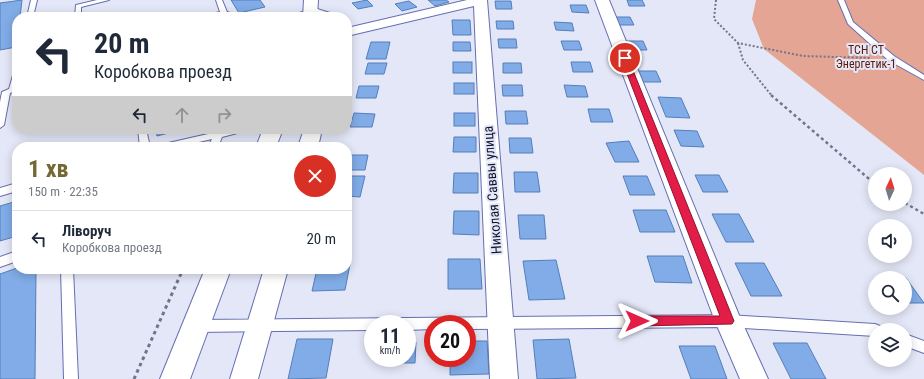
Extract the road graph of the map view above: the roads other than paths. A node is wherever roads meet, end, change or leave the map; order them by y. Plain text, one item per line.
1 (34, 0) edge
2 (106, 0) edge
3 (219, 0) edge
4 (602, 0) edge
5 (840, 0) edge
6 (480, 1) edge
7 (78, 3) edge
8 (31, 12) edge
9 (224, 12) edge
10 (352, 31) edge
11 (924, 78) edge
12 (12, 91) edge
13 (0, 125) edge
14 (218, 134) joint
15 (185, 142) edge
16 (215, 142) edge
17 (12, 188) edge
18 (0, 192) edge
19 (12, 258) edge
20 (0, 262) edge
21 (67, 274) edge
22 (216, 274) edge
23 (275, 274) edge
24 (728, 321) junction
25 (500, 322) junction
26 (194, 326) junction
27 (260, 326) junction
28 (868, 330) edge
29 (912, 343) edge
30 (924, 347) edge
31 (71, 379) edge
32 (175, 379) edge
33 (244, 379) edge
34 (504, 379) edge
35 (754, 379) edge

1 - 8 lane
2 - 7 lane
3 - 9 lane
4 - 24 street
5 - 11 lane
6 - 10 street
6 - 25 street, Николая Саввы улица
12 - 13 lane
14 - 15 lane
14 - 16 lane
17 - 18 lane
19 - 20 lane
21 - 31 lane
22 - 26 main road
23 - 27 street
24 - 25 lane
24 - 28 lane
24 - 35 street
25 - 27 lane
25 - 34 street, Николая Саввы улица
26 - 27 lane
26 - 32 main road
27 - 33 street
29 - 30 lane

